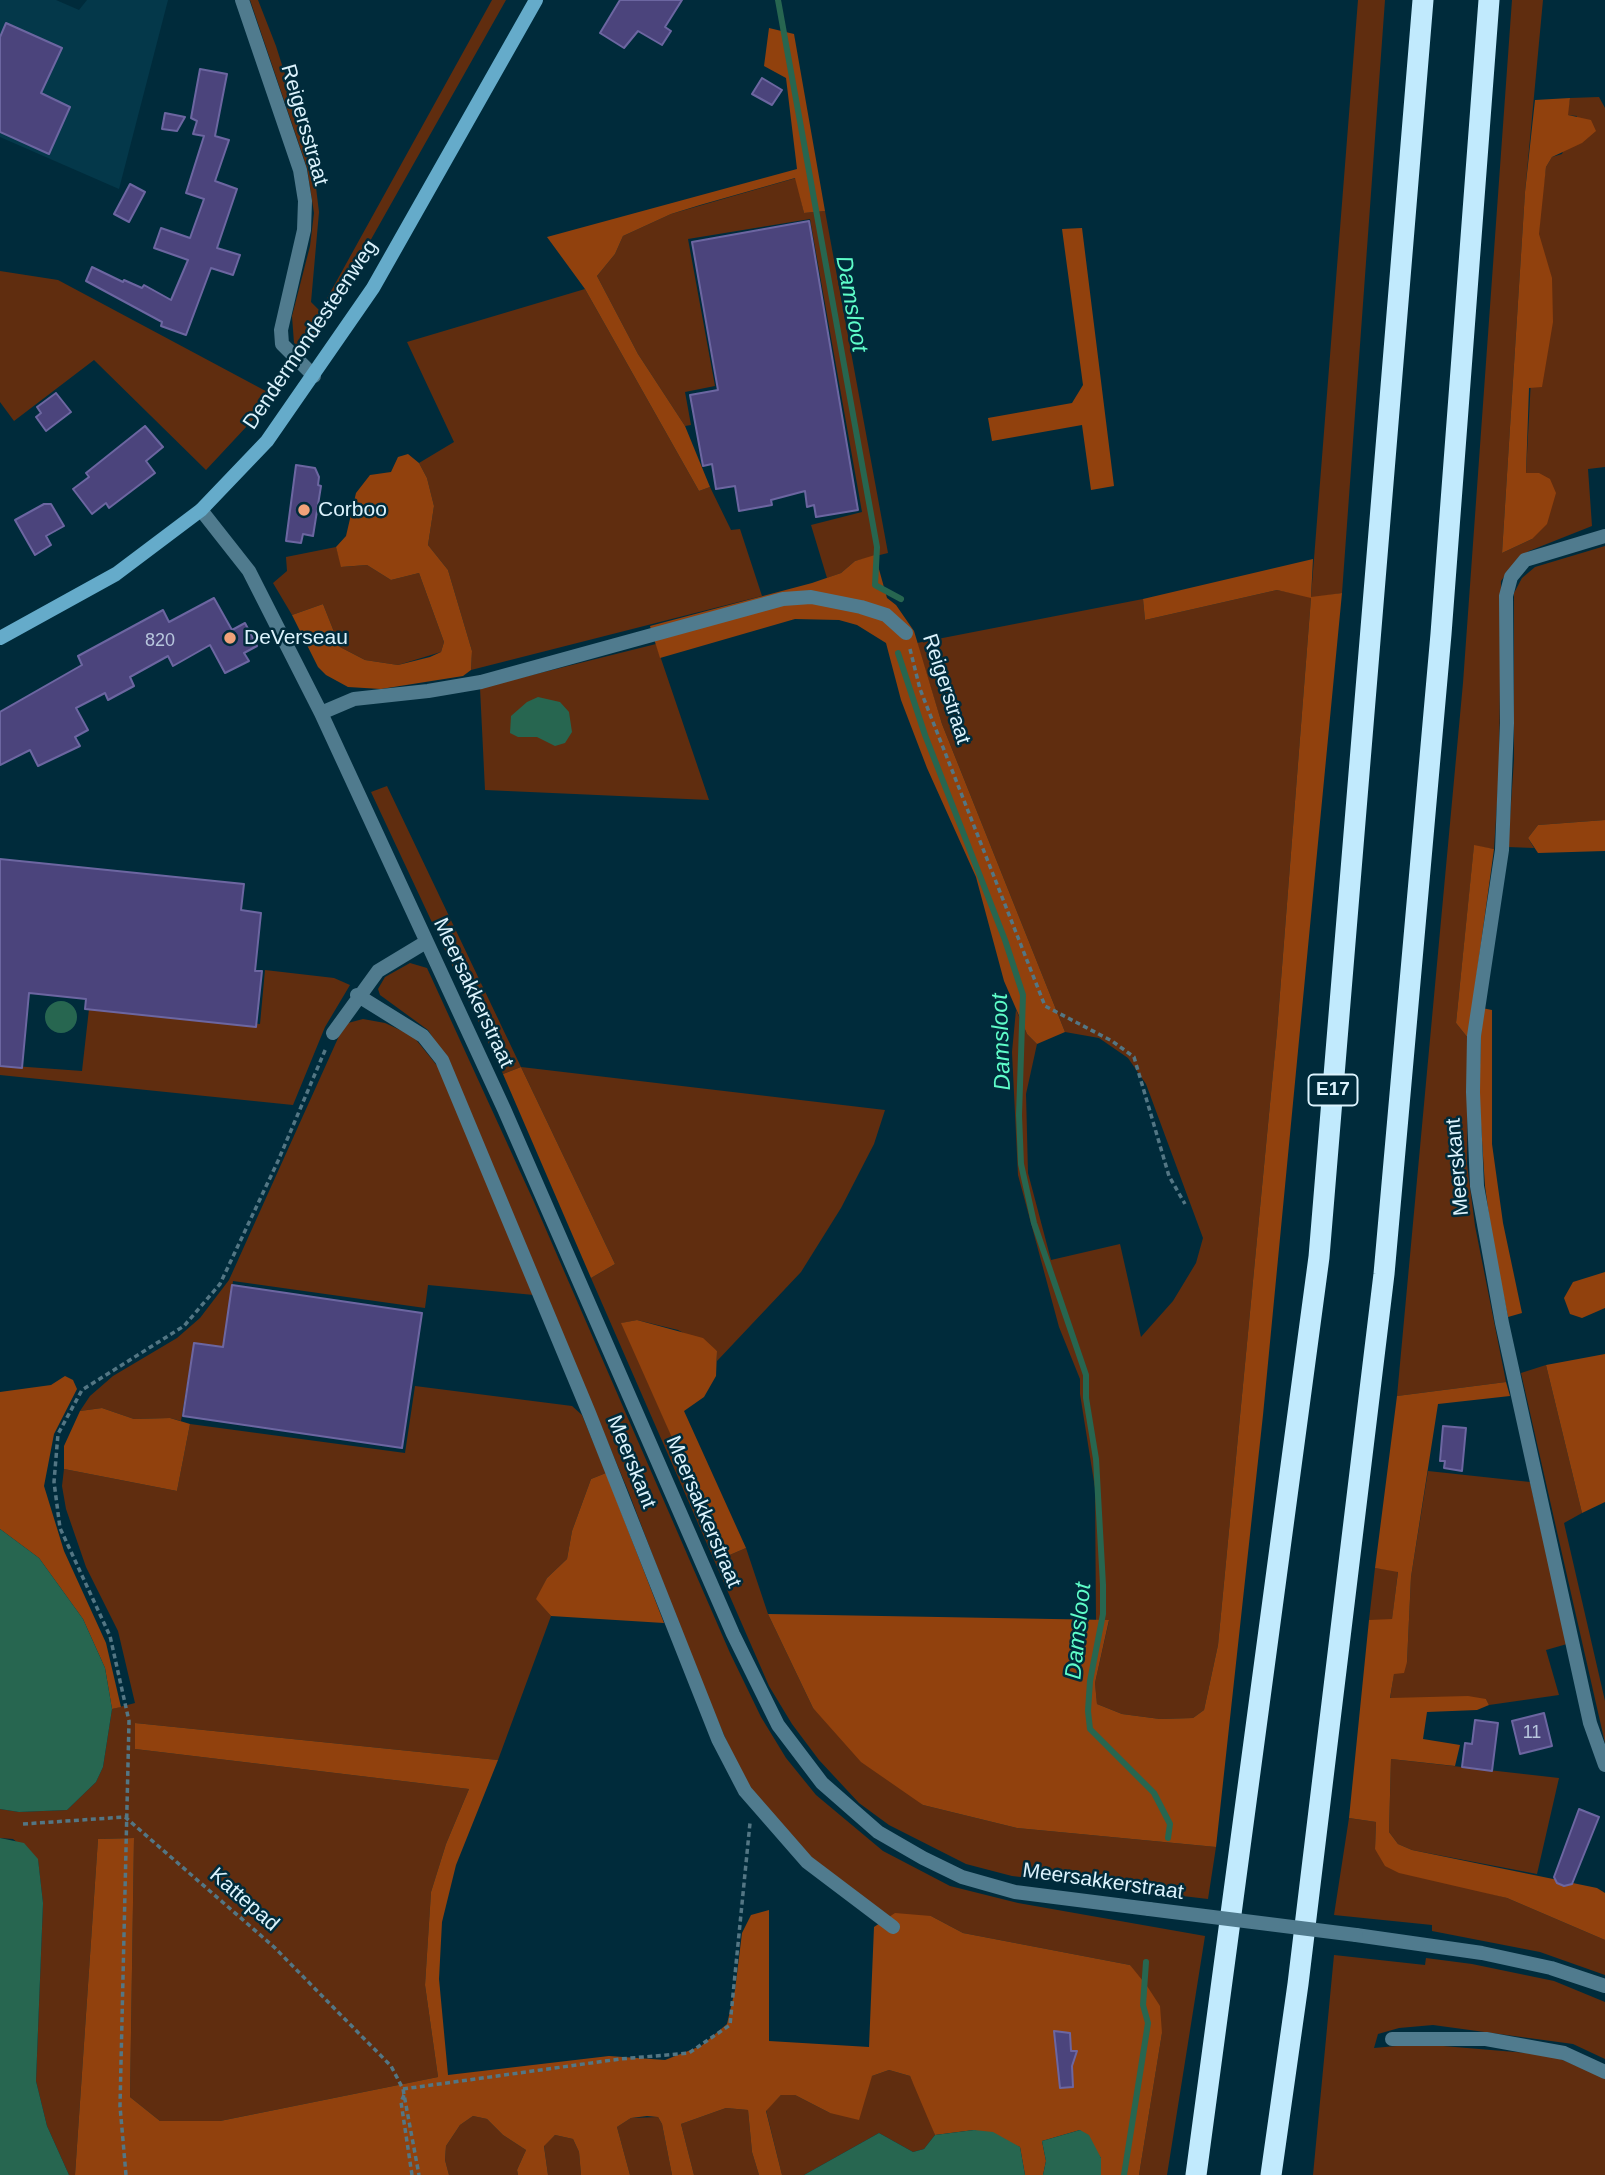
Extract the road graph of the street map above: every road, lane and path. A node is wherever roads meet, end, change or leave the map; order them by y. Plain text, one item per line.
1 (242, 0) edge
2 (536, 0) edge
3 (1423, 0) edge
4 (1489, 0) edge
5 (314, 376) junction
6 (201, 510) junction
7 (1605, 536) edge
8 (906, 633) joint
9 (0, 638) edge
10 (321, 713) junction
11 (426, 942) junction
12 (358, 995) junction
13 (332, 1033) joint
14 (1185, 1204) dead end
15 (1605, 1765) edge
16 (758, 1808) junction
17 (125, 1816) junction
18 (23, 1824) dead end
19 (893, 1927) dead end
20 (1605, 1986) edge
21 (1392, 2039) dead end
22 (1605, 2072) edge
23 (403, 2089) junction
24 (404, 2095) junction
25 (126, 2175) edge
26 (412, 2175) edge
27 (419, 2175) edge
28 (1196, 2175) edge
29 (1271, 2175) edge

1 - 5 street, Reigersstraat
2 - 5 main road, Dendermondesteenweg
3 - 28 highway, E17
4 - 29 highway
5 - 6 main road, Dendermondesteenweg
6 - 9 main road, Dendermondesteenweg
6 - 10 street, Meersakkerstraat
7 - 15 street, Meerskant
8 - 10 street, Reigerstraat
8 - 14 path, Reigerstraat
10 - 11 street, Meersakkerstraat
11 - 12 street
11 - 20 street, Meersakkerstraat, bridge
12 - 13 street
12 - 16 street, Meerskant
13 - 17 path
16 - 19 street, Meerskant
16 - 23 path
17 - 18 path
17 - 23 path, Kattepad
17 - 25 path
21 - 22 street
23 - 24 path
24 - 26 path
24 - 27 path

